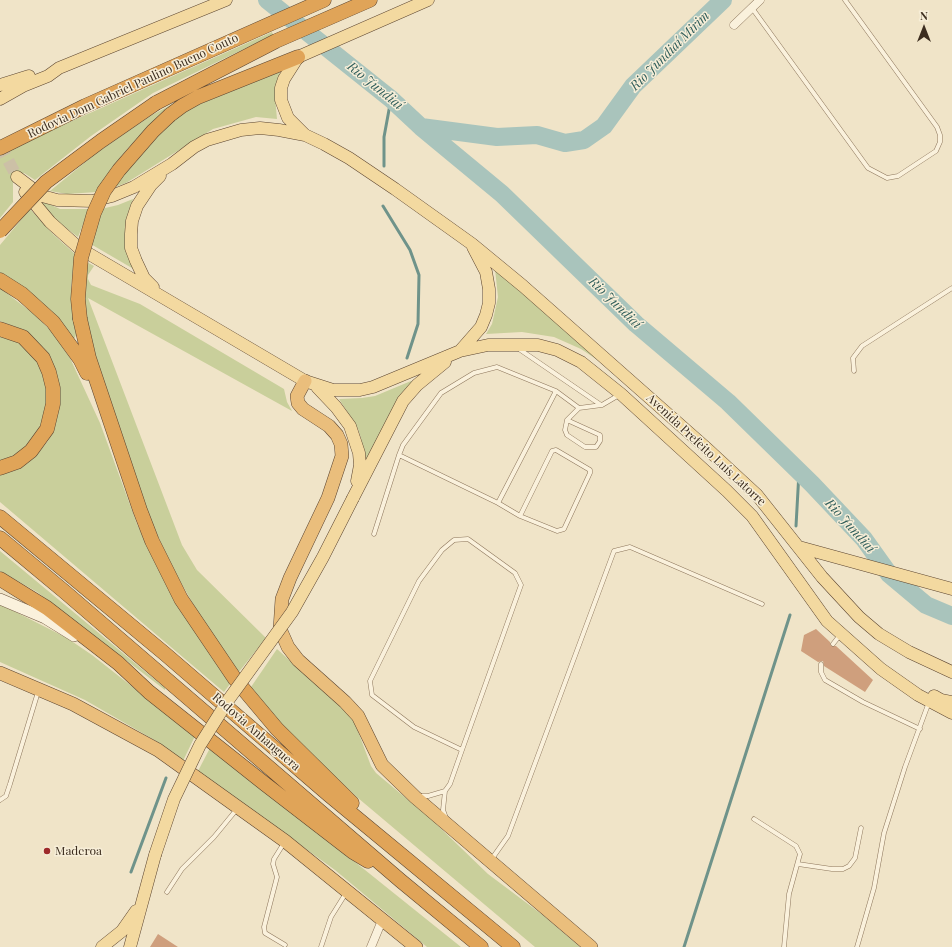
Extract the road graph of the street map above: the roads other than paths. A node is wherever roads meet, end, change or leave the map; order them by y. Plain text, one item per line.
1 (226, 0) edge
2 (324, 0) edge
3 (370, 0) edge
4 (428, 0) edge
5 (760, 0) edge
6 (845, 0) edge
7 (752, 8) junction
8 (734, 25) dead end
9 (298, 57) junction
10 (59, 68) junction
11 (0, 85) edge
12 (0, 99) edge
13 (305, 135) junction
14 (3, 146) edge
15 (172, 164) junction
16 (0, 231) edge
17 (472, 244) junction
18 (0, 280) edge
19 (952, 288) edge
20 (160, 295) junction
21 (0, 329) edge
22 (512, 344) junction
23 (457, 353) junction
24 (854, 371) dead end
25 (310, 383) junction
26 (556, 391) junction
27 (621, 394) junction
28 (602, 405) junction
29 (579, 408) junction
30 (106, 411) junction
31 (567, 420) junction
32 (399, 455) junction
33 (0, 468) edge
34 (353, 498) junction
35 (498, 503) junction
36 (520, 516) junction
37 (0, 517) edge
38 (374, 534) dead end
39 (0, 538) edge
40 (799, 547) junction
41 (0, 579) edge
42 (952, 589) edge
43 (0, 599) edge
44 (762, 604) dead end
45 (841, 633) junction
46 (833, 644) dead end
47 (862, 652) junction
48 (118, 663) junction
49 (821, 664) dead end
50 (952, 672) edge
51 (0, 673) edge
52 (39, 689) junction
53 (930, 701) junction
54 (952, 702) edge
55 (952, 713) edge
56 (920, 729) junction
57 (462, 750) junction
58 (445, 791) junction
59 (415, 797) junction
60 (0, 800) edge
61 (239, 807) junction
62 (754, 820) dead end
63 (450, 826) junction
64 (861, 828) dead end
65 (286, 841) junction
66 (490, 860) junction
67 (411, 863) junction
68 (798, 864) junction
69 (401, 881) junction
70 (347, 890) junction
71 (167, 892) dead end
72 (141, 906) junction
73 (383, 918) junction
74 (285, 945) dead end
75 (102, 947) edge
76 (130, 947) edge
77 (320, 947) edge
78 (371, 947) edge
79 (416, 947) edge
80 (481, 947) edge
81 (513, 947) edge
82 (590, 947) edge
83 (784, 947) edge
84 (858, 947) edge

1 - 10 main road
2 - 14 highway, Rodovia Dom Gabriel Paulino Bueno Couto
3 - 16 highway, Rodovia Dom Gabriel Paulino Bueno Couto, bridge
4 - 9 main road
5 - 7 street
6 - 7 lane
7 - 8 street
9 - 13 main road
9 - 30 highway, bridge
10 - 11 main road
10 - 12 main road
13 - 15 main road
13 - 17 main road, Avenida Prefeito Luís Latorre
15 - 20 main road
15 - 20 main road
17 - 23 main road
17 - 40 main road, Avenida Prefeito Luís Latorre
18 - 30 highway
19 - 24 lane
20 - 25 main road
21 - 33 highway
22 - 23 main road, Avenida Prefeito Luís Latorre
22 - 27 main road, Avenida Prefeito Luís Latorre
22 - 28 lane
23 - 25 main road, Avenida Prefeito Luís Latorre
23 - 34 main road
25 - 34 main road
25 - 59 highway
26 - 29 lane
26 - 32 lane
26 - 35 lane
27 - 28 lane
27 - 45 main road, Avenida Prefeito Luís Latorre
28 - 29 lane
29 - 31 lane
30 - 67 highway
31 - 31 lane
32 - 35 lane
32 - 38 lane
34 - 72 main road, bridge
35 - 36 lane
36 - 36 lane
37 - 67 highway, Rodovia Anhanguera
39 - 69 highway, Rodovia Anhanguera
40 - 42 main road
40 - 50 main road, Avenida Prefeito Luís Latorre
41 - 48 highway
43 - 48 main road
44 - 66 lane
45 - 46 lane
45 - 47 main road, Avenida Prefeito Luís Latorre
47 - 53 main road, Avenida Prefeito Luís Latorre
47 - 54 main road
48 - 69 highway
49 - 56 lane
51 - 52 highway
52 - 60 lane
52 - 61 highway
53 - 55 main road, Avenida Prefeito Luís Latorre
53 - 56 lane
56 - 84 lane
57 - 57 lane
57 - 58 lane
58 - 59 lane
58 - 63 lane
59 - 63 highway
61 - 65 highway
61 - 71 lane
62 - 68 lane
63 - 66 highway
64 - 68 lane
65 - 70 highway
65 - 74 lane
66 - 82 highway
67 - 81 highway, Rodovia Anhanguera
68 - 83 lane
69 - 80 highway, Rodovia Anhanguera
70 - 73 highway
70 - 77 lane
72 - 75 main road
72 - 76 main road
73 - 78 street
73 - 79 highway

